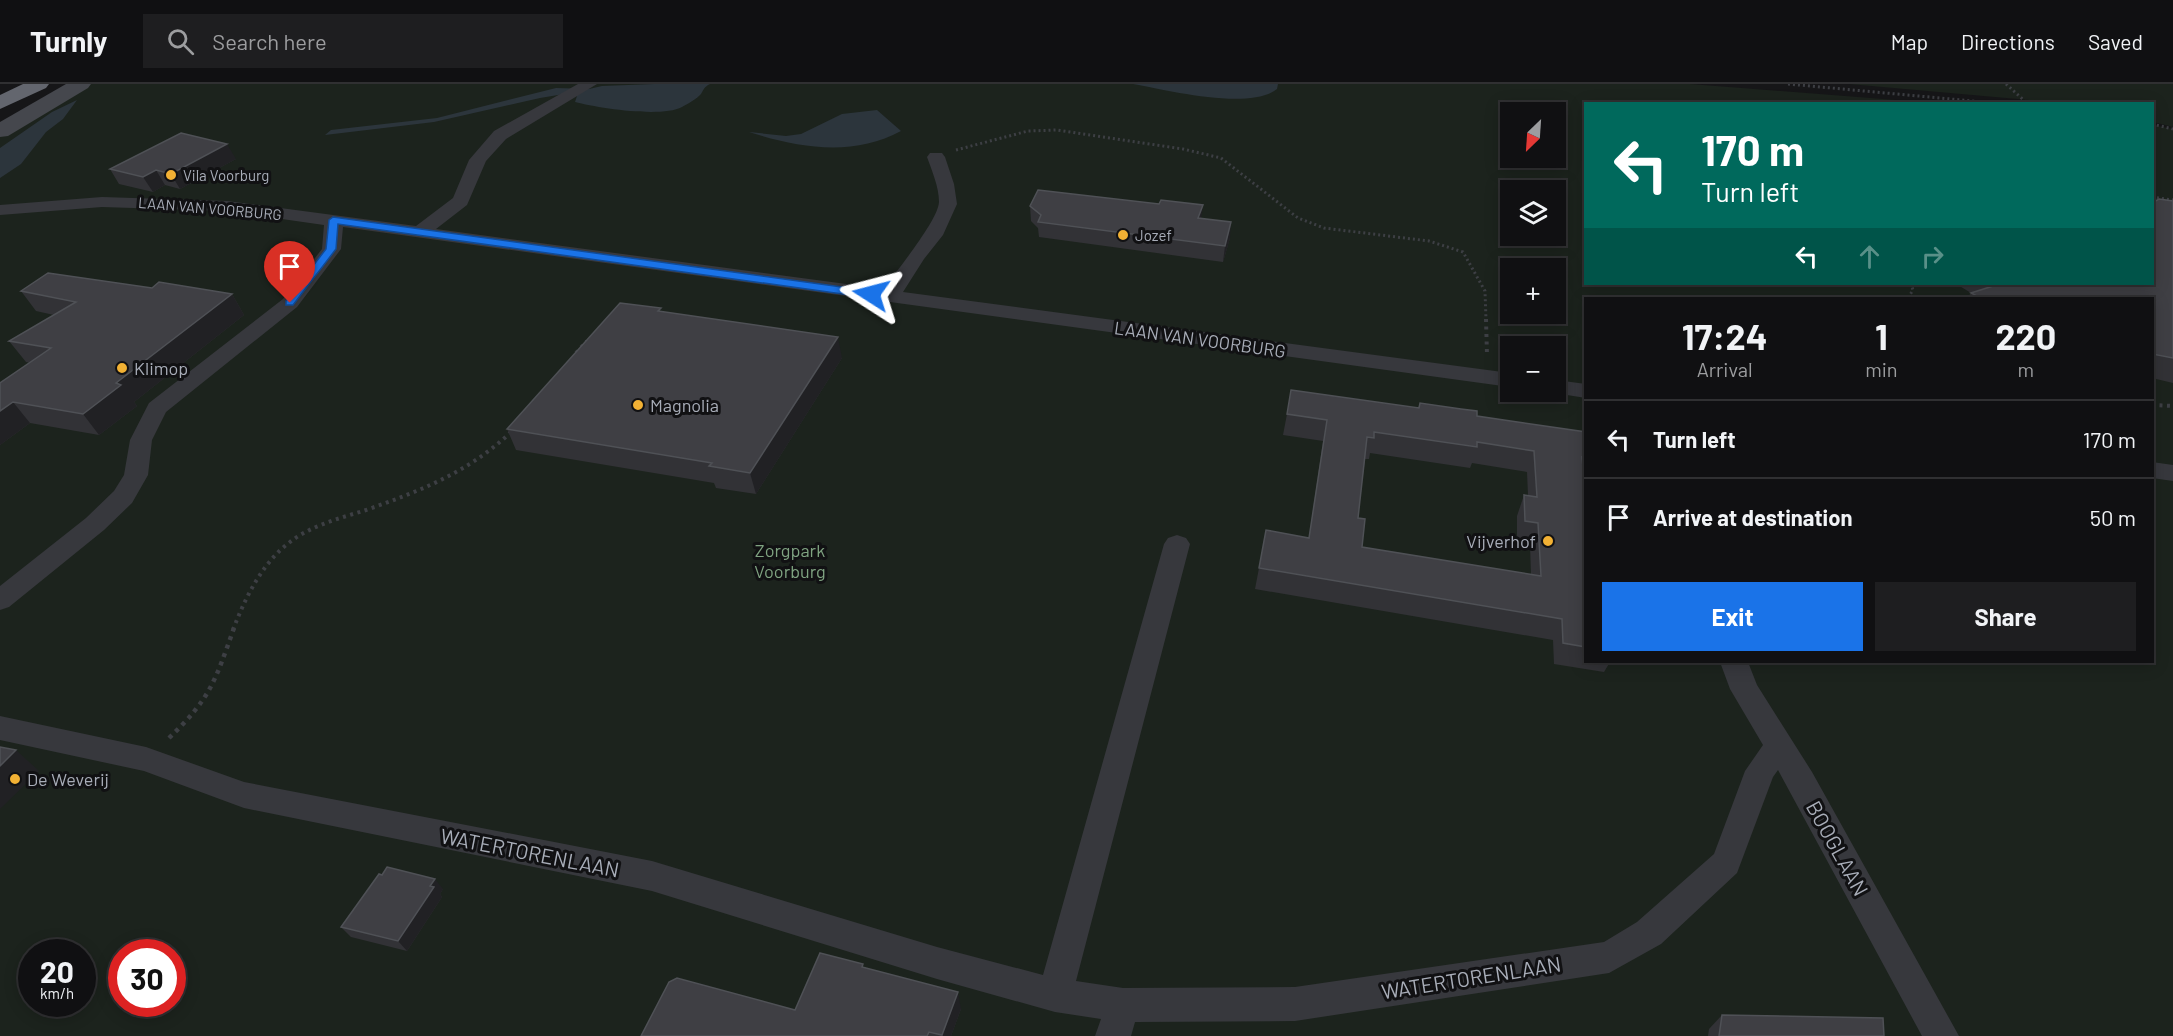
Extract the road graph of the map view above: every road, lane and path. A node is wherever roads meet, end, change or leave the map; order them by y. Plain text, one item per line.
1 (39, 84) edge
2 (81, 84) edge
3 (1788, 84) edge
4 (2006, 84) edge
5 (587, 85) edge
6 (1983, 102) edge
7 (2026, 102) edge
8 (0, 103) edge
9 (2154, 124) edge
10 (2173, 129) edge
11 (0, 130) edge
12 (936, 157) joint
13 (2154, 197) edge
14 (2173, 200) edge
15 (27, 206) junction
16 (0, 210) edge
17 (333, 220) junction
18 (0, 225) edge
19 (419, 233) junction
20 (889, 297) junction
21 (588, 340) edge
22 (572, 363) edge
23 (1487, 377) junction
24 (1500, 379) edge
25 (1566, 388) edge
26 (1584, 391) edge
27 (2154, 405) edge
28 (2173, 406) edge
29 (517, 426) edge
30 (2154, 470) edge
31 (2173, 472) edge
32 (1177, 544) dead end
33 (0, 600) edge
34 (1734, 663) edge
35 (0, 728) edge
36 (1778, 747) junction
37 (146, 759) junction
38 (1055, 995) junction
39 (1118, 1020) edge
40 (1941, 1036) edge

1 - 8 highway
2 - 11 street
3 - 6 path
4 - 7 path
5 - 19 street
9 - 10 path
12 - 20 street
12 - 23 path
13 - 14 path
15 - 16 street, LAAN VAN VOORBURG
15 - 17 street, LAAN VAN VOORBURG
15 - 18 street
17 - 19 street, LAAN VAN VOORBURG
17 - 33 street
19 - 20 street, LAAN VAN VOORBURG
20 - 23 street, LAAN VAN VOORBURG
21 - 22 path
23 - 24 street, LAAN VAN VOORBURG
25 - 26 street
27 - 28 path
29 - 37 path
30 - 31 street
32 - 38 street
34 - 36 street, BOOGLAAN
35 - 37 street, WATERTORENLAAN
36 - 39 street, WATERTORENLAAN
36 - 40 street, BOOGLAAN
37 - 38 street, WATERTORENLAAN
38 - 39 street, WATERTORENLAAN

